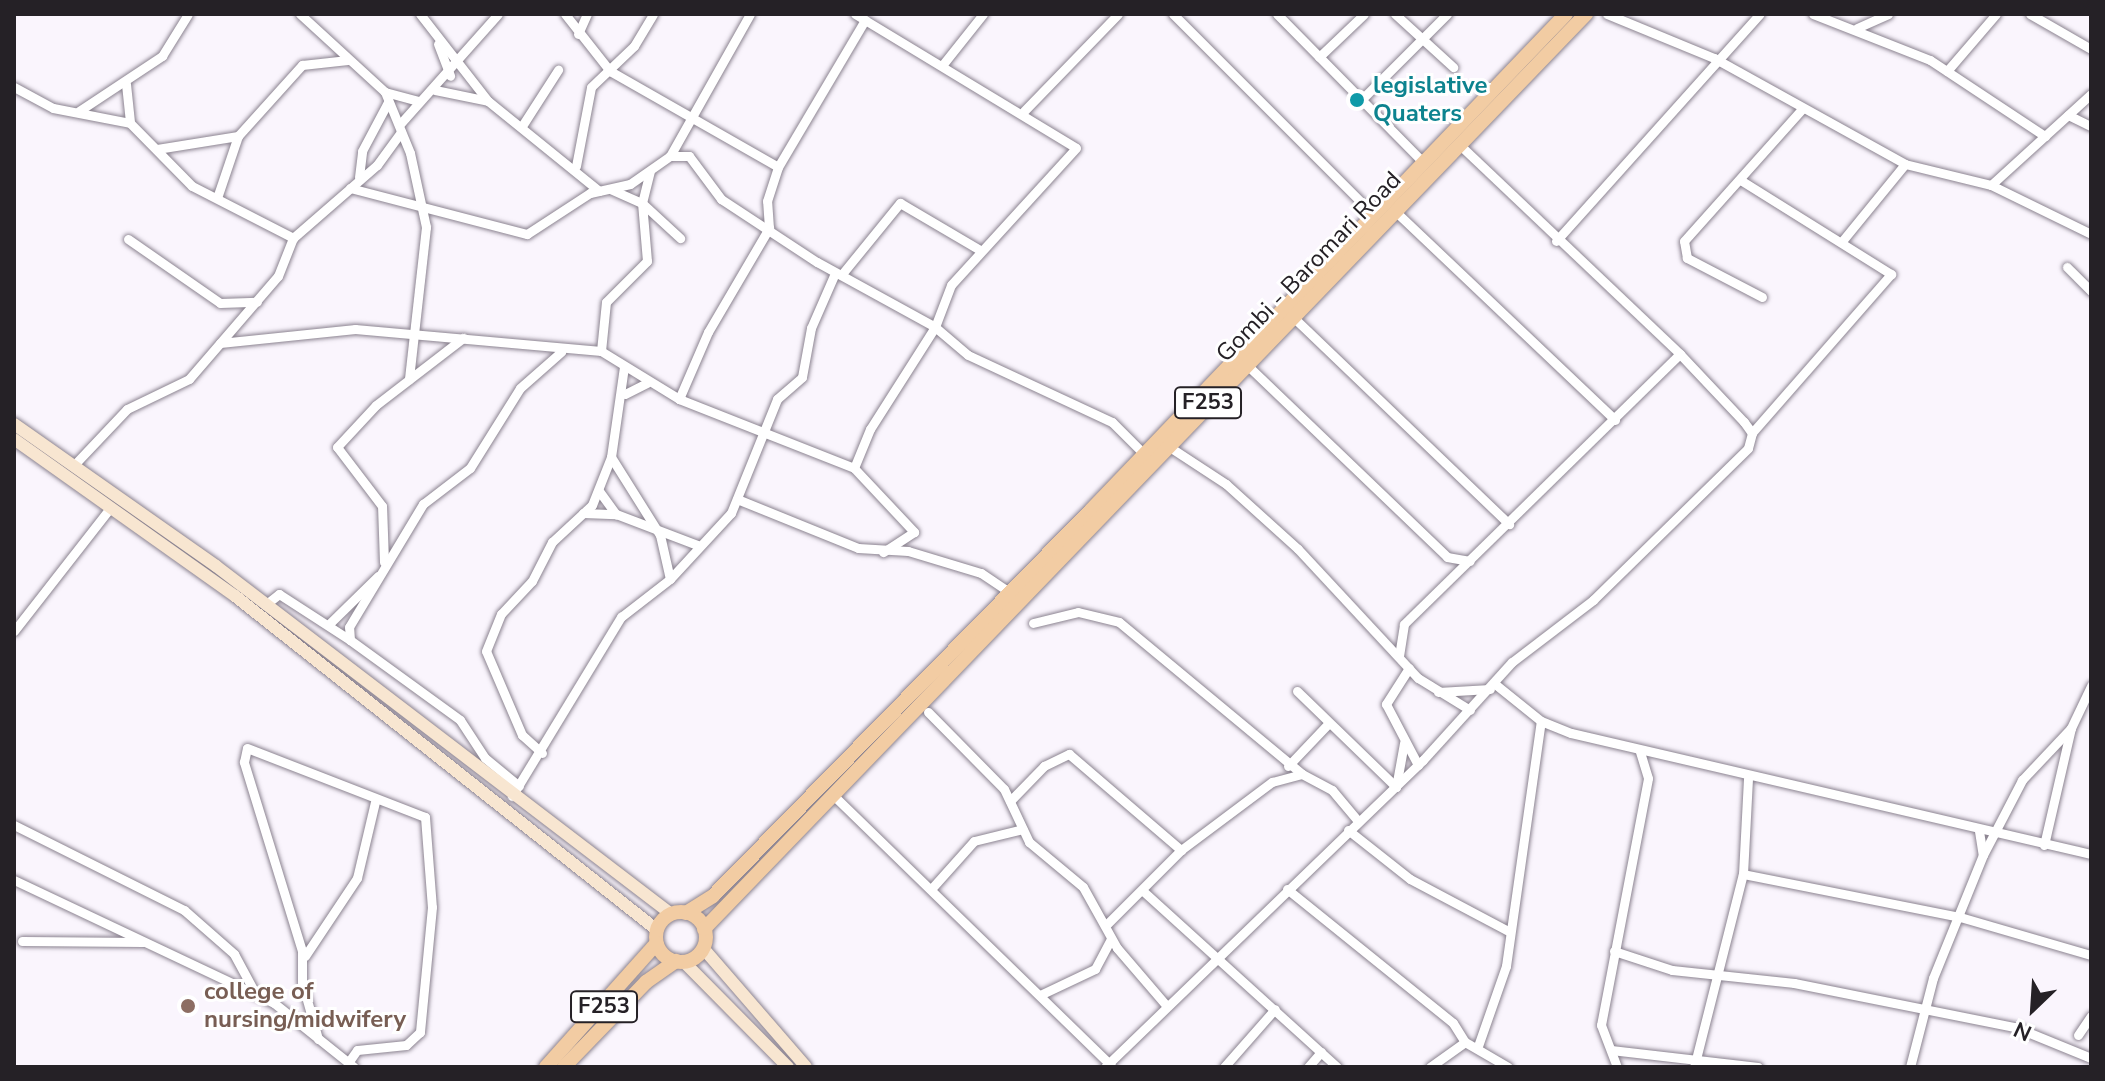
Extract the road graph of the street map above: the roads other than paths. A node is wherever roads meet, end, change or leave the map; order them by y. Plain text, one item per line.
1 (188, 14) edge
2 (300, 14) edge
3 (420, 14) edge
4 (498, 14) edge
5 (565, 14) edge
6 (587, 14) edge
7 (653, 14) edge
8 (750, 14) edge
9 (855, 14) edge
10 (983, 14) edge
11 (1173, 14) edge
12 (1364, 14) edge
13 (1395, 14) edge
14 (1447, 14) edge
15 (1586, 14) edge
16 (1607, 14) edge
17 (1760, 14) edge
18 (1813, 14) edge
19 (1888, 14) edge
20 (1996, 14) edge
21 (2030, 14) edge
22 (1113, 15) edge
23 (1282, 16) edge
24 (1562, 16) edge
25 (865, 20) junction
26 (1857, 28) junction
27 (578, 34) junction
28 (1423, 40) junction
29 (437, 41) junction
30 (2091, 49) edge
31 (1319, 57) junction
32 (1714, 58) junction
33 (348, 60) junction
34 (944, 63) junction
35 (460, 64) junction
36 (1453, 67) dead end
37 (558, 70) dead end
38 (610, 71) junction
39 (1947, 71) junction
40 (450, 76) junction
41 (126, 84) junction
42 (14, 87) edge
43 (435, 90) junction
44 (1502, 92) junction
45 (2091, 94) edge
46 (386, 97) junction
47 (1361, 100) junction
48 (418, 101) junction
49 (488, 101) junction
50 (1803, 108) junction
51 (79, 111) junction
52 (1024, 111) junction
53 (2068, 115) junction
54 (692, 118) junction
55 (130, 123) junction
56 (522, 126) junction
57 (2091, 126) edge
58 (400, 128) junction
59 (238, 136) junction
60 (2045, 136) junction
61 (1460, 145) junction
62 (157, 149) junction
63 (670, 156) junction
64 (1424, 163) junction
65 (1905, 164) junction
66 (576, 166) junction
67 (778, 167) junction
68 (650, 171) junction
69 (359, 177) junction
70 (1742, 181) junction
71 (1991, 185) junction
72 (350, 188) junction
73 (610, 189) junction
74 (599, 191) junction
75 (218, 195) junction
76 (642, 203) junction
77 (420, 207) junction
78 (1396, 212) junction
79 (1373, 214) junction
80 (769, 228) junction
81 (2091, 234) edge
82 (293, 238) junction
83 (680, 238) dead end
84 (128, 239) dead end
85 (1843, 240) junction
86 (1556, 241) junction
87 (978, 249) junction
88 (2067, 267) dead end
89 (838, 274) junction
90 (2091, 291) edge
91 (1762, 297) dead end
92 (257, 302) junction
93 (1292, 316) junction
94 (935, 327) junction
95 (233, 330) junction
96 (410, 334) junction
97 (251, 335) junction
98 (463, 338) junction
99 (220, 343) junction
100 (601, 351) junction
101 (561, 352) junction
102 (1680, 354) junction
103 (1246, 364) junction
104 (624, 367) junction
105 (408, 380) junction
106 (647, 383) junction
107 (625, 394) junction
108 (679, 399) junction
109 (1615, 420) junction
110 (14, 424) edge
111 (767, 432) junction
112 (1752, 433) junction
113 (14, 439) edge
114 (1163, 442) junction
115 (1143, 453) junction
116 (611, 457) junction
117 (74, 465) junction
118 (854, 468) junction
119 (599, 491) junction
120 (737, 499) junction
121 (111, 507) junction
122 (583, 513) junction
123 (616, 514) junction
124 (1509, 524) junction
125 (660, 535) junction
126 (697, 545) junction
127 (883, 552) junction
128 (1470, 561) junction
129 (384, 564) junction
130 (378, 576) junction
131 (670, 579) junction
132 (1008, 591) junction
133 (265, 605) junction
134 (1033, 623) dead end
135 (328, 625) junction
136 (14, 631) edge
137 (350, 640) junction
138 (1399, 656) junction
139 (1409, 668) junction
140 (2091, 686) edge
141 (1492, 687) junction
142 (1297, 691) dead end
143 (1438, 692) junction
144 (1470, 710) junction
145 (928, 712) dead end
146 (1541, 721) junction
147 (1327, 725) junction
148 (2071, 728) junction
149 (1404, 743) junction
150 (1640, 751) junction
151 (542, 753) junction
152 (1288, 761) junction
153 (1418, 765) junction
154 (1288, 774) junction
155 (1302, 774) junction
156 (1748, 778) junction
157 (1396, 787) junction
158 (825, 788) junction
159 (515, 791) junction
160 (1010, 801) junction
161 (375, 802) junction
162 (1358, 821) junction
163 (14, 825) edge
164 (1023, 829) junction
165 (1348, 830) junction
166 (1979, 831) junction
167 (1997, 835) junction
168 (2044, 845) junction
169 (1181, 850) junction
170 (2091, 854) edge
171 (1983, 855) junction
172 (1743, 874) junction
173 (14, 880) edge
174 (932, 888) junction
175 (1287, 889) junction
176 (1143, 891) junction
177 (686, 913) junction
178 (671, 914) junction
179 (1960, 917) junction
180 (1107, 924) junction
181 (704, 929) junction
182 (1510, 932) junction
183 (657, 936) junction
184 (1111, 939) junction
185 (22, 941) dead end
186 (143, 942) junction
187 (703, 948) junction
188 (1614, 951) junction
189 (2091, 955) edge
190 (1215, 956) junction
191 (680, 962) junction
192 (302, 966) junction
193 (1719, 978) junction
194 (255, 993) junction
195 (1040, 995) junction
196 (1165, 1004) junction
197 (1275, 1009) junction
198 (1925, 1009) junction
199 (2091, 1016) edge
200 (2078, 1035) dead end
201 (318, 1039) junction
202 (1465, 1042) junction
203 (1478, 1046) junction
204 (1611, 1050) junction
205 (1321, 1052) junction
206 (2091, 1058) edge
207 (1697, 1062) edge
208 (351, 1065) edge
209 (1109, 1066) edge
210 (546, 1067) edge
211 (564, 1067) edge
212 (788, 1067) edge
213 (806, 1067) edge
214 (1224, 1067) edge
215 (1308, 1067) edge
216 (1337, 1067) edge
217 (1430, 1067) edge
218 (1508, 1067) edge
219 (1617, 1067) edge
220 (1758, 1067) edge
221 (1910, 1067) edge

1 - 41 street
2 - 33 street
3 - 29 street
4 - 35 street
5 - 27 street
6 - 27 street
7 - 38 street
8 - 54 street
9 - 25 street
10 - 34 street
11 - 79 street
12 - 31 street
13 - 28 street
14 - 28 street
15 - 44 main road, Gombi - Baromari Road / F253
16 - 32 street
17 - 32 street
18 - 26 street
19 - 26 street
20 - 39 street
21 - 30 street
22 - 52 street
23 - 31 street
24 - 44 main road, Gombi - Baromari Road / F253
25 - 34 street
25 - 67 street
26 - 39 street
27 - 38 street
28 - 36 street
28 - 47 street
29 - 35 street
29 - 40 street
31 - 47 street
32 - 50 street
32 - 86 street
33 - 46 street
33 - 59 street
34 - 52 street
35 - 40 street
35 - 49 street
37 - 56 street
38 - 54 street
38 - 66 street
39 - 60 street
40 - 43 street
41 - 51 street
41 - 55 street
42 - 51 street
43 - 48 street
43 - 49 street
44 - 61 main road, Gombi - Baromari Road / F253
44 - 64 main road, Gombi - Baromari Road / F253
45 - 53 street
46 - 48 street
46 - 58 street
46 - 69 street
47 - 64 street
48 - 58 street
49 - 56 street
50 - 65 street
50 - 70 street
51 - 55 street
52 - 87 street
53 - 57 street
53 - 60 street
54 - 63 street
54 - 67 street
55 - 62 street
56 - 66 street
58 - 69 street
58 - 77 street
59 - 62 street
59 - 75 street
60 - 71 street
61 - 78 main road, Gombi - Baromari Road / F253
61 - 86 street
62 - 75 street
63 - 68 street
63 - 80 street
64 - 79 main road, Gombi - Baromari Road / F253
65 - 71 street
65 - 85 street
66 - 74 street
67 - 80 street
68 - 73 street
68 - 76 street
69 - 72 street
70 - 85 street
70 - 91 street
71 - 81 street
72 - 77 street
72 - 82 street
73 - 74 street
73 - 76 street
74 - 77 street
75 - 82 street
76 - 83 street
76 - 100 street
77 - 96 street
78 - 93 main road, Gombi - Baromari Road / F253
78 - 109 street
79 - 114 main road, Gombi - Baromari Road / F253
80 - 89 street
80 - 108 street
82 - 92 street
84 - 92 street
85 - 112 street
86 - 102 street
87 - 89 street
87 - 94 street
88 - 90 street
89 - 94 street
89 - 111 street
92 - 95 street
93 - 103 main road, Gombi - Baromari Road / F253
93 - 124 street
94 - 115 street
94 - 118 street
95 - 97 street
95 - 99 street
96 - 97 street
96 - 98 street
96 - 105 street
97 - 99 street
98 - 101 street
98 - 105 street
99 - 117 street
100 - 101 street
100 - 104 street
101 - 129 street
102 - 109 street
102 - 112 street
103 - 114 main road, Gombi - Baromari Road / F253
103 - 128 street
104 - 106 street
104 - 107 street
105 - 129 street
106 - 107 street
106 - 108 street
107 - 116 street
108 - 111 street
109 - 124 street
110 - 117 main road
111 - 118 street
111 - 120 street
112 - 141 street
113 - 121 main road
114 - 115 main road, Gombi - Baromari Road / F253
114 - 138 street
114 - 158 main road, Gombi - Baromari Road / F253
115 - 132 main road, Gombi - Baromari Road / F253
116 - 119 street
116 - 125 street
117 - 133 main road
118 - 127 street
119 - 122 street
119 - 123 street
120 - 126 street
120 - 127 street
121 - 136 street
121 - 183 main road
122 - 123 street
122 - 151 street
123 - 125 street
124 - 128 street
125 - 126 street
125 - 131 street
126 - 131 street
127 - 132 street
128 - 138 street
129 - 130 street
130 - 135 street
130 - 137 street
131 - 151 street
132 - 158 main road, Gombi - Baromari Road / F253
133 - 135 street
133 - 159 main road
134 - 152 street
135 - 137 street
137 - 159 street
138 - 139 street
139 - 143 street
139 - 149 street
140 - 148 street
141 - 143 street
141 - 144 street
141 - 146 street
142 - 147 street
143 - 144 street
144 - 153 street
145 - 160 street
146 - 150 street
146 - 182 street
147 - 152 street
147 - 157 street
148 - 167 street
148 - 168 street
149 - 153 street
149 - 157 street
150 - 156 street
150 - 188 street
151 - 159 street
152 - 154 street
152 - 155 street
153 - 157 street
154 - 155 street
154 - 169 street
155 - 162 street
156 - 166 street
156 - 172 street
157 - 162 street
158 - 174 street
158 - 177 main road, F253
158 - 181 main road, F253
159 - 178 main road
160 - 164 street
160 - 169 street
161 - 192 street
161 - 192 street
161 - 208 street
162 - 165 street
163 - 194 street
164 - 174 street
164 - 180 street
165 - 175 street
165 - 182 street
166 - 167 street
166 - 171 street
167 - 168 street
167 - 171 street
168 - 170 street
169 - 176 street
171 - 179 street
172 - 179 street
172 - 193 street
173 - 186 street
174 - 195 street
175 - 190 street
175 - 202 street
176 - 180 street
176 - 190 street
177 - 178 main road
177 - 181 main road
178 - 183 main road, F253
179 - 189 street
179 - 198 street
180 - 184 street
181 - 187 main road
182 - 203 street
183 - 191 main road
183 - 210 main road, F253
184 - 195 street
184 - 196 street
185 - 186 street
186 - 194 street
187 - 191 main road, F253
187 - 213 main road
188 - 193 street
188 - 204 street
190 - 196 street
190 - 197 street
191 - 211 main road, F253
191 - 212 main road
192 - 201 street
193 - 198 street
193 - 207 street
194 - 201 street
195 - 209 street
196 - 209 street
197 - 205 street
197 - 214 street
198 - 206 street
198 - 221 street
199 - 200 street
201 - 208 street
202 - 203 street
202 - 217 street
203 - 218 street
204 - 207 street
204 - 219 street
205 - 215 street
205 - 216 street
207 - 220 street

